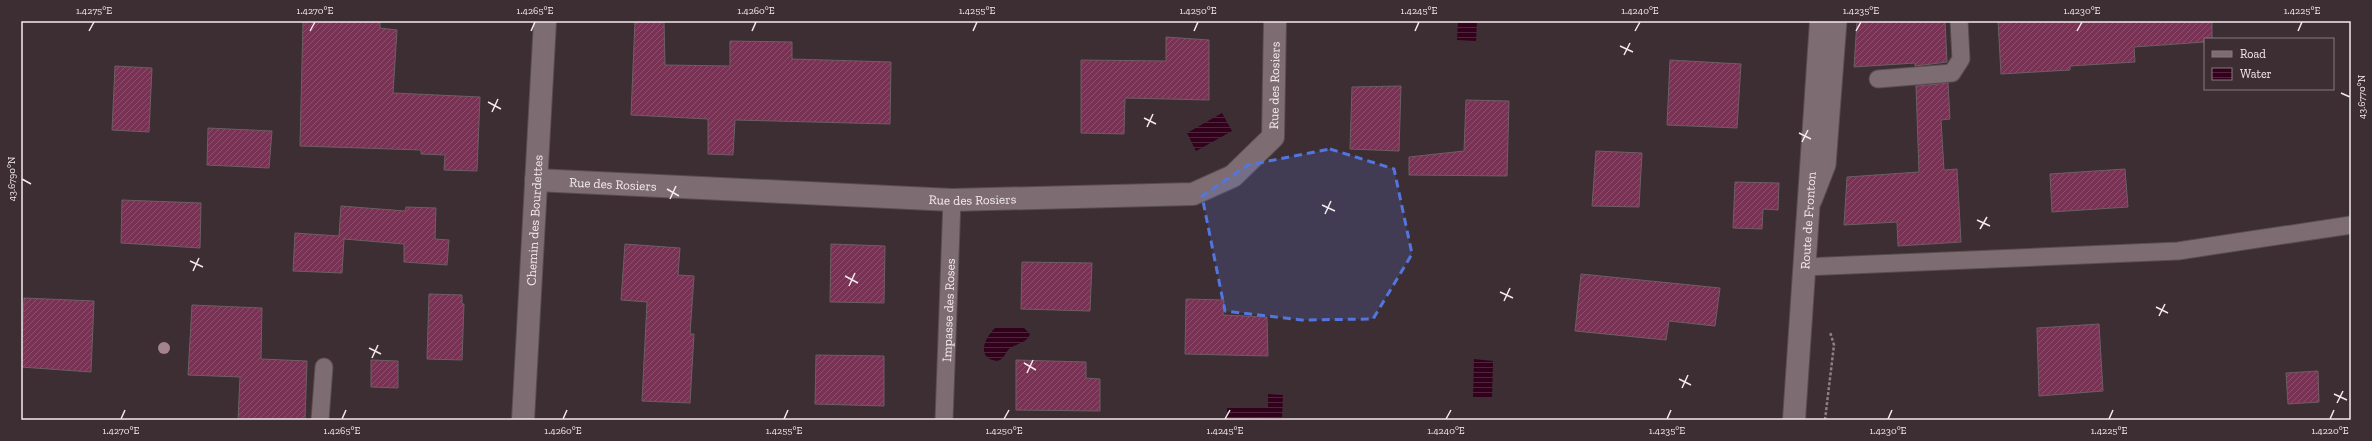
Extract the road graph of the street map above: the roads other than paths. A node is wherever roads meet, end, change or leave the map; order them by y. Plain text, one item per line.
1 (545, 21) edge
2 (1275, 21) edge
3 (1821, 21) edge
4 (1838, 21) edge
5 (1960, 21) edge
6 (1878, 79) dead end
7 (536, 180) junction
8 (952, 200) junction
9 (1808, 214) junction
10 (2351, 225) edge
11 (1804, 267) junction
12 (324, 366) dead end
13 (320, 420) edge
14 (523, 420) edge
15 (944, 420) edge
16 (1794, 420) edge

1 - 7 street, Chemin des Bourdettes
2 - 8 street, Rue des Rosiers
3 - 9 street, Route de Fronton
4 - 9 lane
5 - 6 lane
7 - 8 street, Rue des Rosiers
7 - 14 street, Chemin des Bourdettes
8 - 15 lane, Impasse des Roses
9 - 11 street, Route de Fronton
10 - 11 lane
11 - 16 street, Route de Fronton
12 - 13 lane

